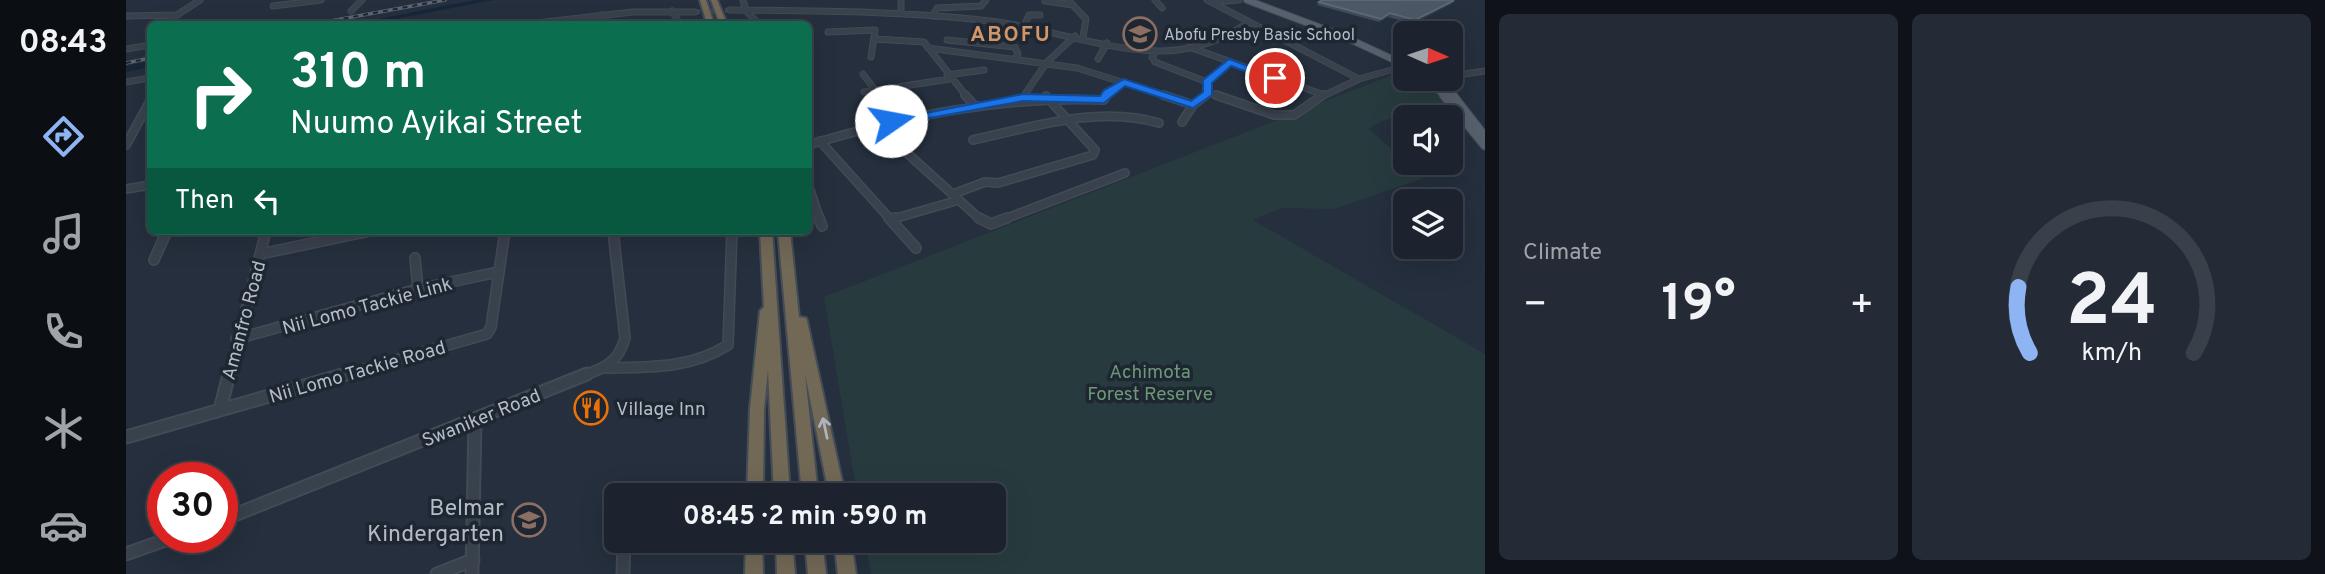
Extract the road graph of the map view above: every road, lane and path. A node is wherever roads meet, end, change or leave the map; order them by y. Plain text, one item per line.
1 (200, 0) edge
2 (321, 0) edge
3 (362, 0) edge
4 (703, 0) edge
5 (715, 0) edge
6 (743, 0) edge
7 (794, 0) edge
8 (901, 0) edge
9 (986, 0) edge
10 (1155, 0) edge
11 (1240, 0) edge
12 (1247, 0) edge
13 (1255, 0) edge
14 (1045, 1) edge
15 (1209, 1) edge
16 (1071, 2) edge
17 (946, 3) edge
18 (963, 3) edge
19 (273, 6) dead end
20 (1162, 8) dead end
21 (795, 9) junction
22 (730, 10) tunnel mouth
23 (746, 10) junction
24 (351, 11) dead end
25 (672, 11) junction
26 (695, 12) tunnel mouth
27 (901, 13) junction
28 (178, 15) junction
29 (602, 15) junction
30 (1041, 15) dead end
31 (933, 16) junction
32 (128, 17) edge
33 (168, 21) edge
34 (552, 21) edge
35 (607, 21) edge
36 (678, 21) edge
37 (710, 21) edge
38 (723, 21) edge
39 (756, 21) edge
40 (1247, 23) junction
41 (1320, 23) junction
42 (1334, 24) dead end
43 (1024, 26) junction
44 (828, 32) dead end
45 (1075, 36) junction
46 (1083, 37) junction
47 (875, 39) junction
48 (947, 40) dead end
49 (1107, 43) junction
50 (147, 44) edge
51 (147, 46) edge
52 (1189, 47) junction
53 (928, 48) junction
54 (126, 49) edge
55 (1156, 51) junction
56 (141, 53) dead end
57 (1393, 53) edge
58 (871, 57) dead end
59 (1015, 58) junction
60 (1098, 59) dead end
61 (1393, 60) edge
62 (1046, 62) junction
63 (1229, 62) junction
64 (1393, 69) edge
65 (984, 70) dead end
66 (1485, 71) edge
67 (863, 74) dead end
68 (1463, 74) edge
69 (948, 77) junction
70 (147, 78) edge
71 (1359, 79) junction
72 (126, 82) edge
73 (1124, 82) junction
74 (1207, 82) junction
75 (875, 90) junction
76 (1439, 91) edge
77 (1446, 91) edge
78 (864, 92) dead end
79 (1209, 93) junction
80 (1324, 94) junction
81 (1046, 96) junction
82 (1023, 97) junction
83 (974, 105) junction
84 (1193, 105) junction
85 (147, 106) edge
86 (1070, 120) junction
87 (1182, 122) dead end
88 (1159, 123) dead end
89 (876, 125) junction
90 (1485, 137) edge
91 (973, 140) dead end
92 (820, 141) junction
93 (812, 144) edge
94 (126, 145) edge
95 (1485, 145) edge
96 (1125, 173) dead end
97 (147, 186) edge
98 (126, 189) edge
99 (812, 196) edge
100 (956, 197) junction
101 (892, 219) junction
102 (822, 226) dead end
103 (165, 235) edge
104 (265, 235) edge
105 (351, 235) edge
106 (504, 235) edge
107 (613, 235) edge
108 (732, 235) edge
109 (766, 235) edge
110 (784, 235) edge
111 (916, 247) dead end
112 (260, 254) junction
113 (415, 258) dead end
114 (154, 260) dead end
115 (770, 268) junction
116 (790, 270) junction
117 (498, 272) junction
118 (418, 289) junction
119 (236, 339) junction
120 (606, 368) junction
121 (220, 410) junction
122 (475, 420) junction
123 (126, 438) edge
124 (755, 483) edge
125 (781, 483) edge
126 (809, 483) edge
127 (834, 483) edge
128 (238, 514) edge
129 (147, 547) edge
130 (624, 553) edge
131 (754, 553) edge
132 (785, 553) edge
133 (815, 553) edge
134 (844, 553) edge
135 (126, 554) edge
136 (473, 560) junction
137 (437, 574) edge
138 (472, 574) edge
139 (623, 574) edge
140 (754, 574) edge
141 (786, 574) edge
142 (817, 574) edge
143 (847, 574) edge

1 - 28 street
2 - 19 street
3 - 24 street
4 - 37 highway
5 - 38 highway
6 - 23 street
7 - 21 street
8 - 27 street
9 - 18 street
10 - 20 street
11 - 15 street
12 - 61 main road
13 - 41 main road
14 - 16 street
15 - 40 street
16 - 46 street
17 - 18 street
17 - 31 street
21 - 23 street
21 - 27 street
22 - 23 street
23 - 39 street
25 - 26 street
25 - 29 street
25 - 36 street
27 - 31 street
28 - 32 street
28 - 33 street
29 - 34 street
29 - 35 street
30 - 43 street
31 - 43 street
40 - 52 street
40 - 71 street
41 - 42 main road
41 - 57 main road
43 - 45 street
44 - 47 street
45 - 46 street
45 - 62 street
46 - 49 street
47 - 53 street
47 - 58 street
48 - 59 street
49 - 55 street
49 - 60 street
50 - 54 street
51 - 56 street
52 - 55 street
52 - 63 street
53 - 59 street
53 - 69 street
55 - 74 street
59 - 62 street
62 - 73 street
62 - 82 street
63 - 74 street
63 - 80 street
64 - 71 street
65 - 69 street
66 - 68 street
67 - 75 street
69 - 75 street
69 - 83 street
70 - 72 street
71 - 80 street
73 - 81 street
73 - 84 street
74 - 79 street
75 - 78 street
76 - 95 main road
77 - 90 main road
79 - 80 street
79 - 84 street
81 - 82 street
81 - 86 street
82 - 83 street
83 - 89 street
84 - 87 street
85 - 94 street
86 - 88 street
86 - 91 street
86 - 100 street
89 - 92 street
89 - 100 street
92 - 93 street
92 - 101 street
96 - 100 street
97 - 98 street
99 - 102 street
100 - 101 street
101 - 111 street
103 - 114 street
104 - 112 street, Amanfro Road
105 - 112 street
106 - 117 street, Nii Lomo Tackie Road
107 - 120 street
108 - 120 street
109 - 115 highway
110 - 116 highway
112 - 119 street, Amanfro Road
113 - 118 street
115 - 124 highway
115 - 125 highway
116 - 126 highway
127 -> 116 highway
117 - 118 street, Nii Lomo Tackie Link
117 - 121 street, Nii Lomo Tackie Road
118 - 119 street, Nii Lomo Tackie Link
119 - 121 street, Amanfro Road
120 - 122 street, Swaniker Road
121 - 123 street, Nii Lomo Tackie Road
122 - 128 street, Swaniker Road
122 - 136 street
129 - 135 street
130 - 139 street
131 - 140 highway
132 - 141 highway
133 - 142 highway
134 - 143 highway
136 - 137 street
136 - 138 street

